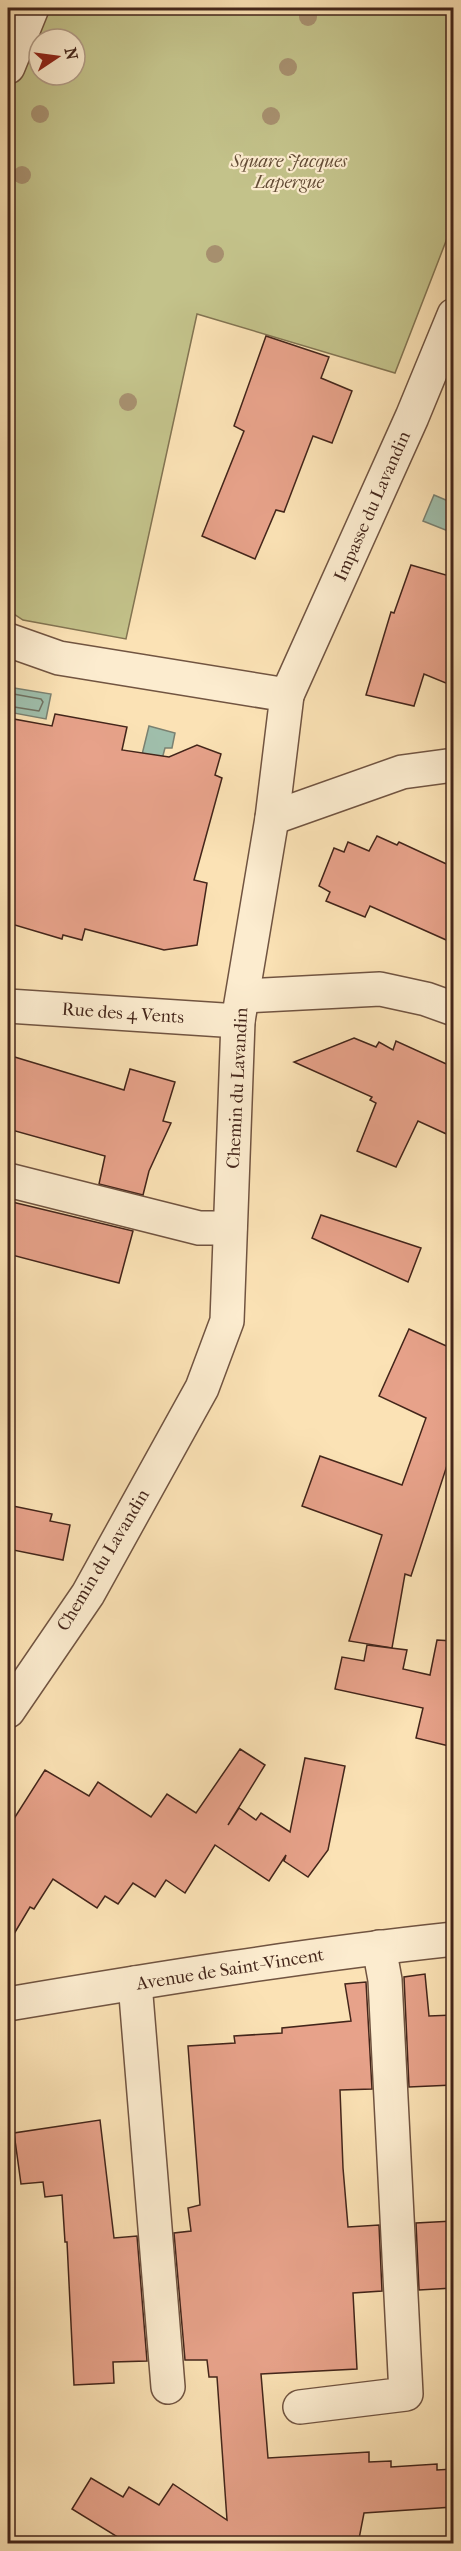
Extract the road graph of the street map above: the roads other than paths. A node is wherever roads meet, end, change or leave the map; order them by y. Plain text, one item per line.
1 (32, 8) edge
2 (8, 67) edge
3 (453, 315) edge
4 (8, 640) edge
5 (287, 695) junction
6 (453, 765) edge
7 (272, 818) junction
8 (8, 1006) edge
9 (241, 1008) junction
10 (453, 1009) edge
11 (8, 1180) edge
12 (231, 1228) junction
13 (8, 1711) edge
14 (453, 1939) edge
15 (379, 1947) junction
16 (135, 1983) junction
17 (8, 2004) edge
18 (168, 2387) dead end
19 (300, 2407) dead end

1 - 2 street
3 - 5 street, Impasse du Lavandin
4 - 5 street
5 - 7 street, Chemin du Lavandin
6 - 7 street
7 - 9 street, Chemin du Lavandin
8 - 9 street, Rue des 4 Vents
9 - 10 street, Rue des 4 Vents
9 - 12 street, Chemin du Lavandin
11 - 12 street
12 - 13 street, Chemin du Lavandin
14 - 15 street, Avenue de Saint-Vincent
15 - 16 street, Avenue de Saint-Vincent
15 - 19 street
16 - 17 street, Avenue de Saint-Vincent
16 - 18 street

